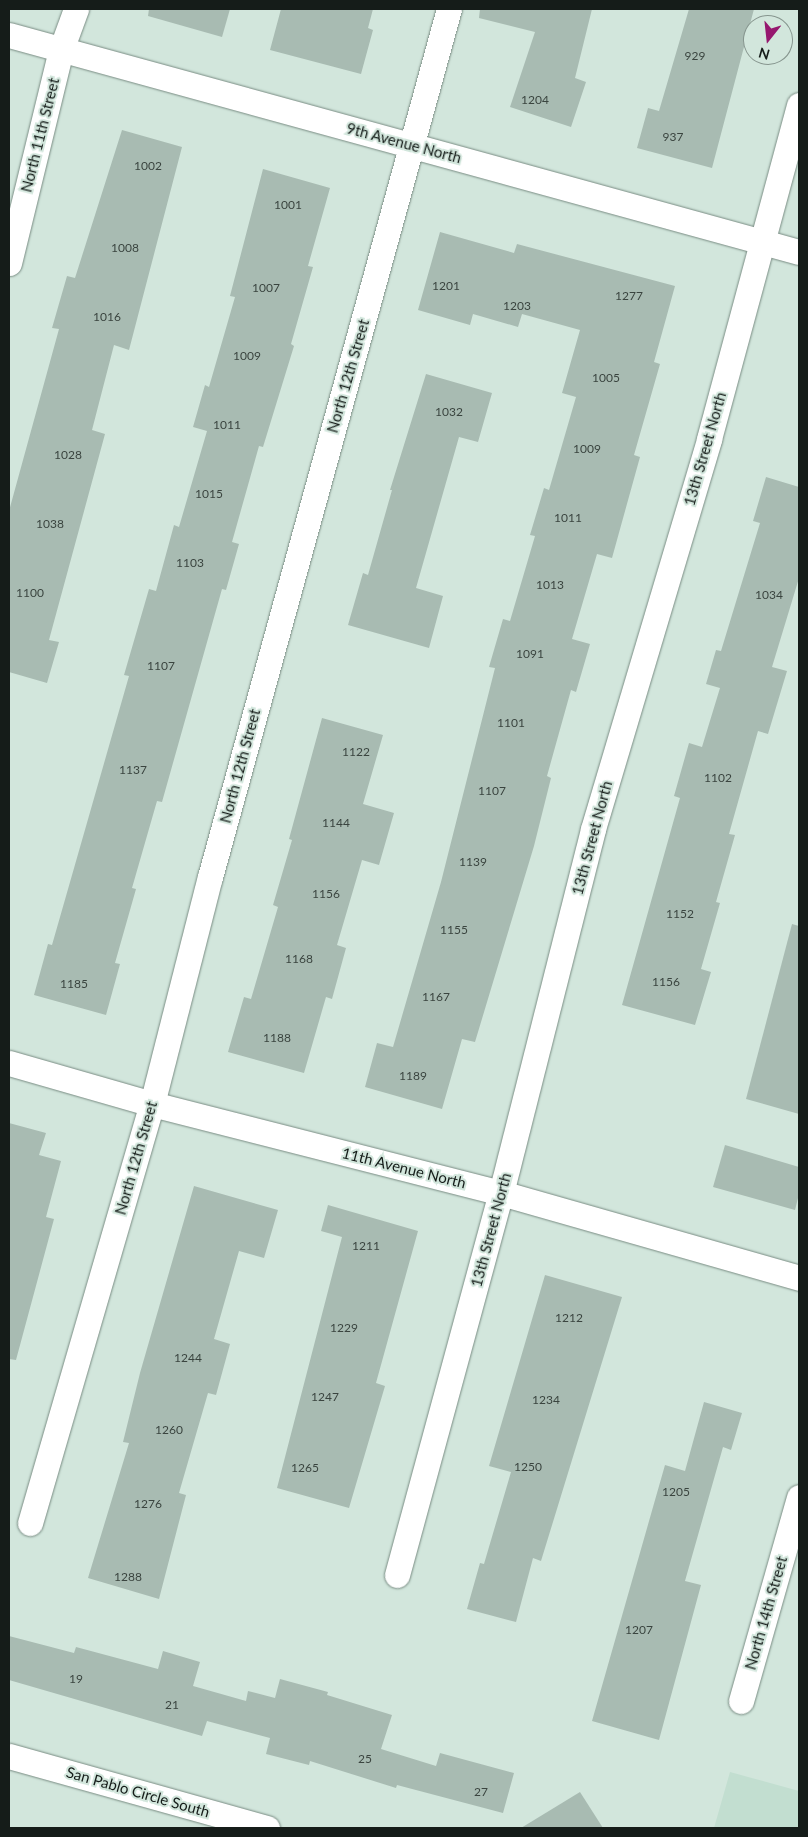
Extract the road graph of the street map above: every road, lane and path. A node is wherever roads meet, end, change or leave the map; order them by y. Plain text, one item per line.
1 (76, 9) edge
2 (449, 9) edge
3 (9, 35) edge
4 (61, 50) junction
5 (799, 105) edge
6 (412, 145) junction
7 (762, 242) junction
8 (799, 252) edge
9 (9, 263) edge
10 (9, 1063) edge
11 (152, 1104) junction
12 (501, 1193) junction
13 (799, 1278) edge
14 (799, 1497) edge
15 (30, 1523) dead end
16 (397, 1575) dead end
17 (741, 1701) dead end
18 (9, 1756) edge
19 (267, 1828) edge

1 - 4 street, North 11th Street
2 - 6 street, North 12th Street
3 - 4 street, 9th Avenue North
4 - 6 street, 9th Avenue North
4 - 9 street, North 11th Street
5 - 7 street, 13th Street North
6 - 7 street, 9th Avenue North
6 - 11 street, North 12th Street
7 - 8 street, 9th Avenue North
7 - 12 street, 13th Street North
10 - 11 street, 11th Avenue North
11 - 12 street, 11th Avenue North
11 - 15 street, North 12th Street
12 - 13 street, 11th Avenue North
12 - 16 street, 13th Street North
14 - 17 street, North 14th Street
18 - 19 street, San Pablo Circle South

